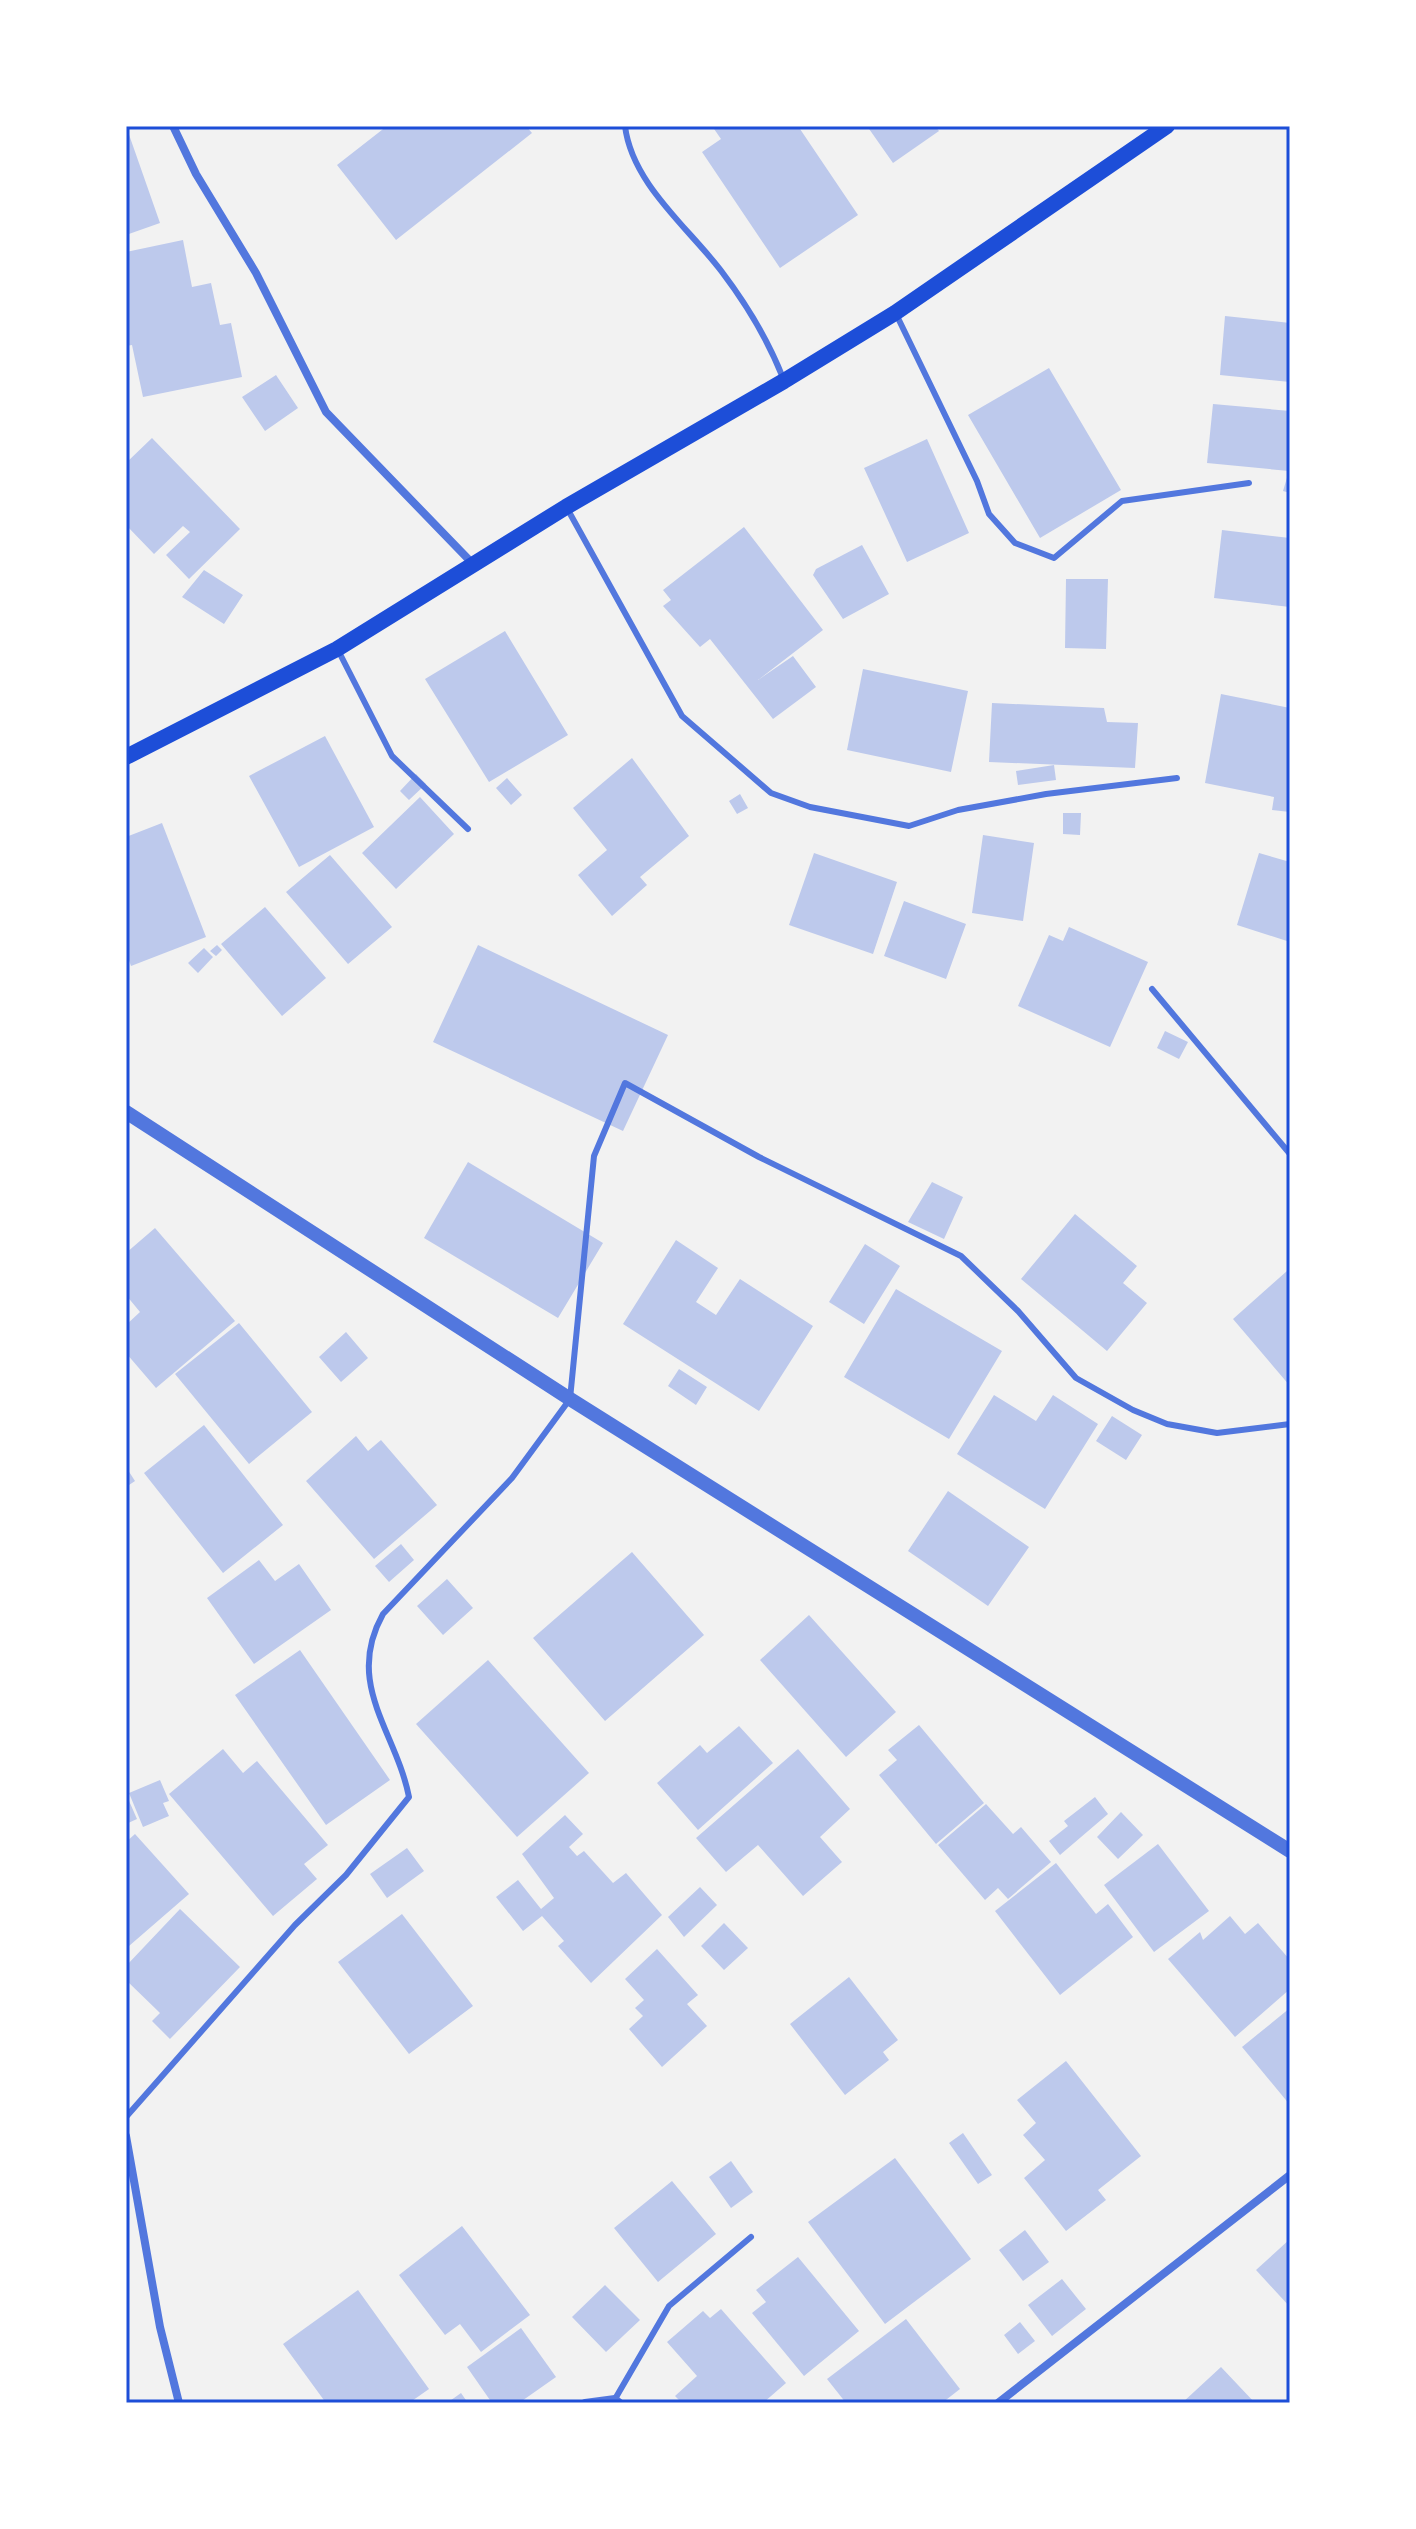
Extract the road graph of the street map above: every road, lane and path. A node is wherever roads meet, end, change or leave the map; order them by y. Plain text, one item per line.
1 (173, 126) edge
2 (625, 126) edge
3 (1167, 126) edge
4 (895, 313) junction
5 (784, 381) junction
6 (1249, 483) dead end
7 (566, 507) junction
8 (475, 565) junction
9 (337, 649) junction
10 (126, 757) edge
11 (1177, 778) dead end
12 (468, 829) dead end
13 (1152, 989) dead end
14 (126, 1112) edge
15 (1290, 1154) edge
16 (570, 1399) junction
17 (1290, 1424) edge
18 (1290, 1851) edge
19 (126, 2117) edge
20 (126, 2136) edge
21 (1290, 2175) edge
22 (751, 2237) dead end
23 (618, 2401) edge
24 (179, 2403) edge
25 (585, 2403) edge
26 (998, 2403) edge

1 - 8 street
2 - 5 lane
3 - 4 main road
4 - 5 main road
4 - 6 lane
5 - 7 main road
7 - 8 main road
7 - 11 lane
8 - 9 main road
9 - 10 main road
9 - 12 lane
13 - 15 lane
14 - 16 street
16 - 17 lane
16 - 18 street
16 - 19 lane
20 - 24 street
21 - 26 street
22 - 23 lane
23 - 25 street

